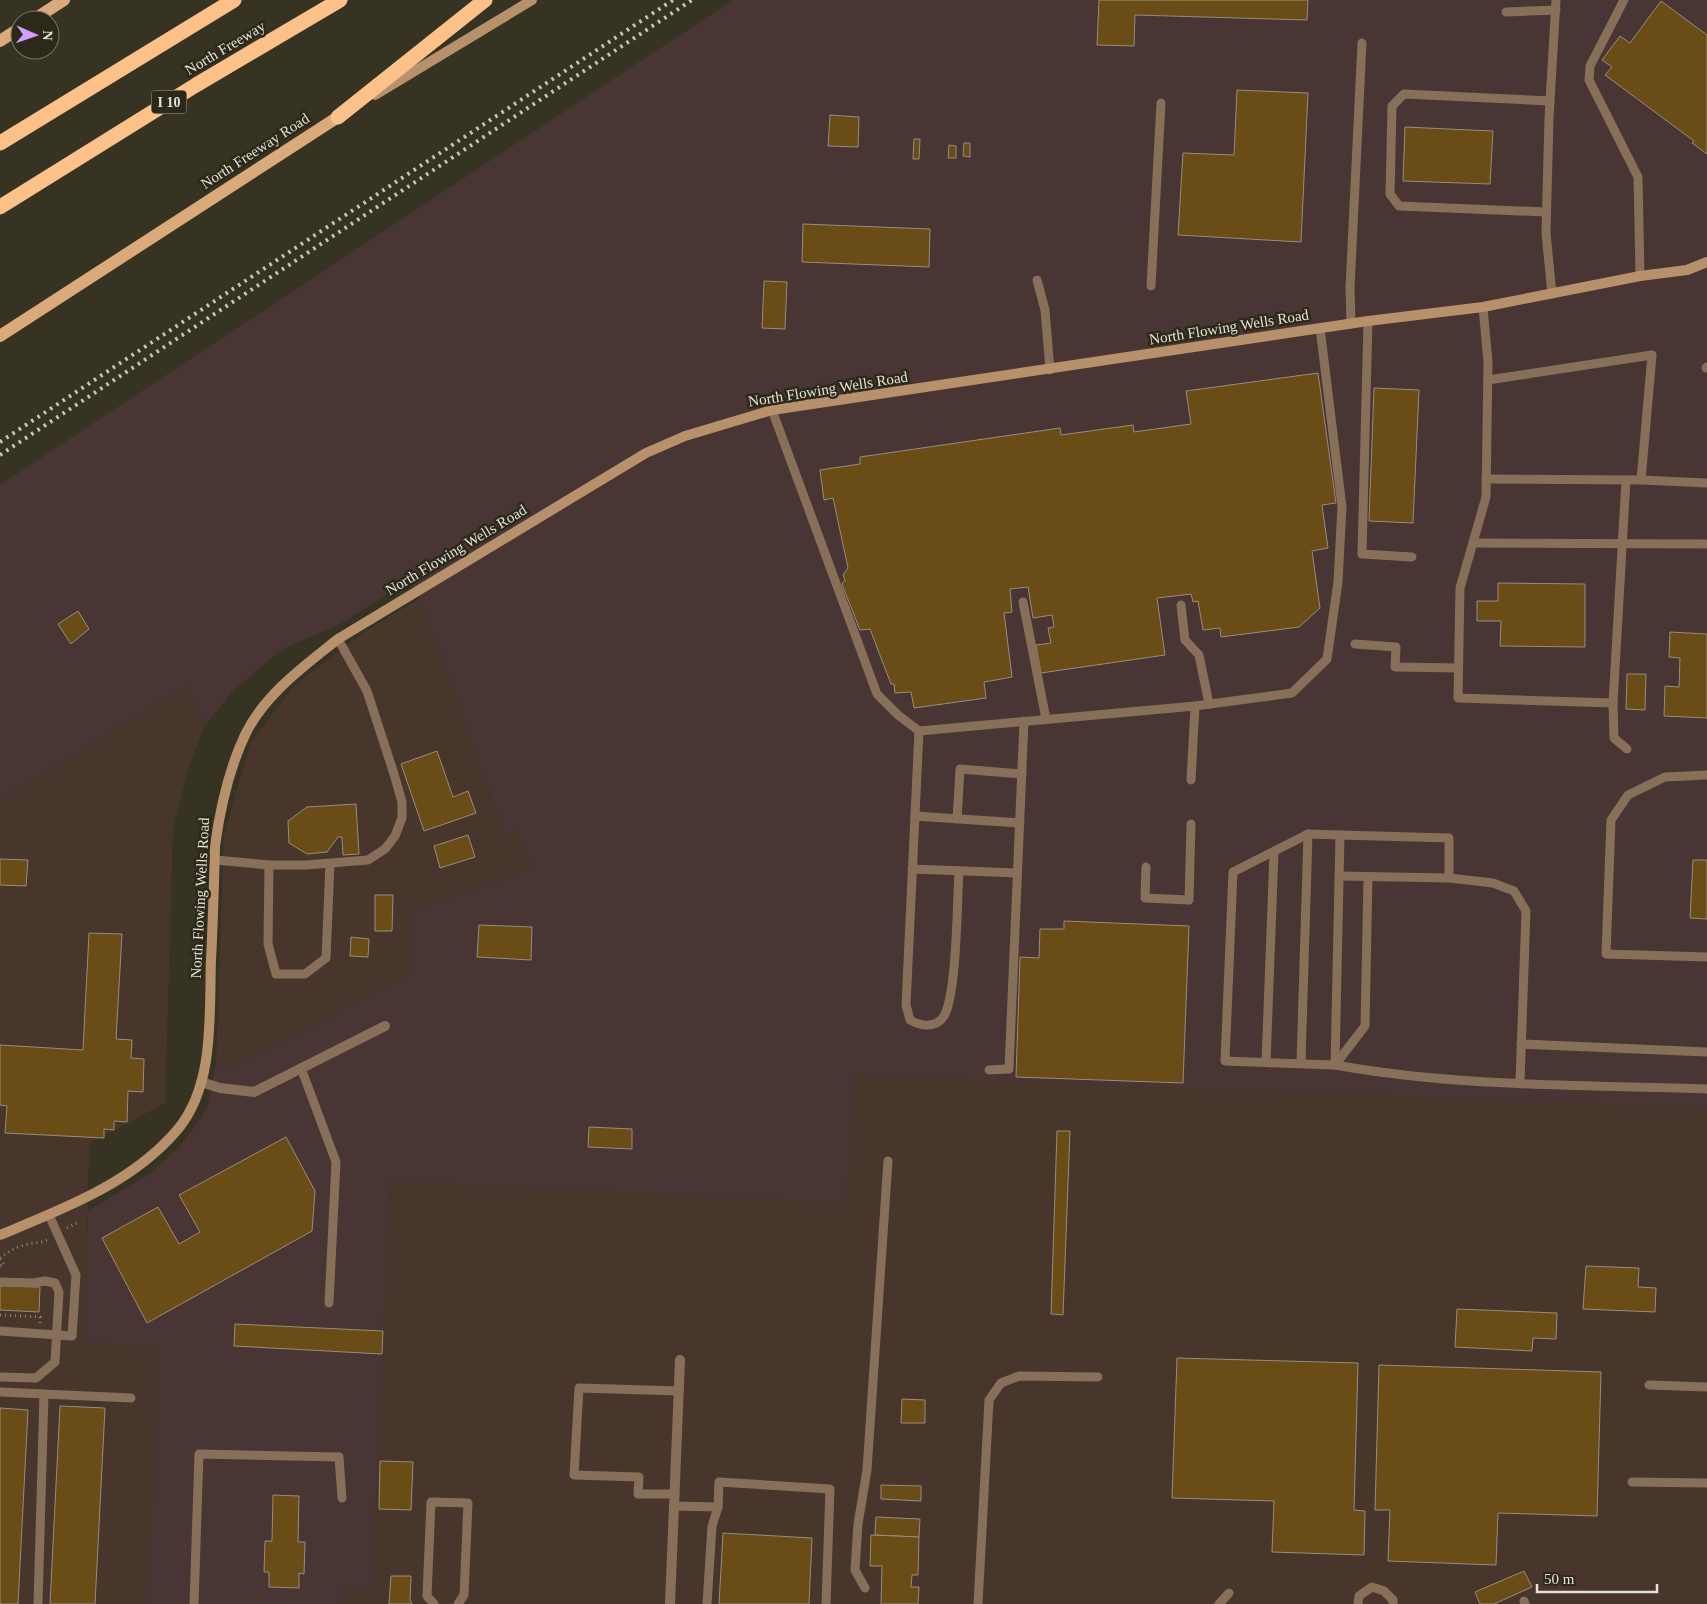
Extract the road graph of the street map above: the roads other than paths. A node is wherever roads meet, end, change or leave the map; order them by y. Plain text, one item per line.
1 (64, 0) edge
2 (234, 0) edge
3 (340, 0) edge
4 (485, 0) edge
5 (532, 0) edge
6 (1556, 0) edge
7 (1624, 0) edge
8 (48, 10) edge
9 (1556, 10) junction
10 (1506, 12) dead end
11 (1362, 43) dead end
12 (1550, 101) junction
13 (1161, 103) dead end
14 (338, 117) junction
15 (0, 143) edge
16 (0, 207) edge
17 (1546, 212) junction
18 (1707, 262) edge
19 (1640, 276) junction
20 (1037, 280) dead end
21 (1151, 286) dead end
22 (1552, 294) junction
23 (1483, 307) junction
24 (1368, 321) junction
25 (1351, 324) junction
26 (1320, 328) junction
27 (0, 336) edge
28 (1050, 370) junction
29 (1488, 380) junction
30 (772, 410) junction
31 (1486, 479) junction
32 (1626, 480) junction
33 (1641, 480) junction
34 (1707, 484) edge
35 (1473, 543) junction
36 (1622, 544) junction
37 (1707, 544) edge
38 (1412, 557) dead end
39 (1023, 602) dead end
40 (1181, 605) dead end
41 (338, 639) junction
42 (1355, 644) dead end
43 (1458, 668) junction
44 (1613, 703) junction
45 (1209, 704) junction
46 (1194, 706) junction
47 (1046, 720) junction
48 (1024, 722) junction
49 (919, 731) junction
50 (1628, 749) dead end
51 (1022, 774) junction
52 (1707, 774) edge
53 (1191, 780) dead end
54 (915, 816) junction
55 (957, 819) junction
56 (1020, 823) junction
57 (1192, 824) dead end
58 (1308, 834) junction
59 (1340, 835) junction
60 (1274, 853) junction
61 (215, 860) junction
62 (330, 864) junction
63 (269, 866) junction
64 (1146, 867) dead end
65 (912, 869) junction
66 (959, 871) junction
67 (1017, 873) junction
68 (1340, 876) junction
69 (1368, 877) junction
70 (1449, 878) junction
71 (1707, 957) edge
72 (385, 1026) dead end
73 (1521, 1044) junction
74 (1707, 1052) edge
75 (1266, 1062) junction
76 (1301, 1062) junction
77 (1335, 1065) junction
78 (301, 1068) junction
79 (989, 1070) dead end
80 (201, 1082) junction
81 (1520, 1082) junction
82 (1707, 1089) edge
83 (888, 1161) dead end
84 (48, 1215) junction
85 (0, 1235) edge
86 (0, 1282) edge
87 (329, 1303) dead end
88 (0, 1331) edge
89 (57, 1335) junction
90 (680, 1360) dead end
91 (0, 1377) edge
92 (1098, 1377) dead end
93 (1649, 1385) dead end
94 (1707, 1387) edge
95 (679, 1391) junction
96 (0, 1392) edge
97 (44, 1394) junction
98 (131, 1398) dead end
99 (1632, 1482) dead end
100 (1707, 1484) edge
101 (675, 1494) junction
102 (342, 1498) dead end
103 (674, 1506) junction
104 (718, 1506) junction
105 (865, 1588) dead end
106 (1229, 1593) dead end
107 (38, 1604) edge
108 (194, 1604) edge
109 (434, 1604) edge
110 (458, 1604) edge
111 (670, 1604) edge
112 (707, 1604) edge
113 (826, 1604) edge
114 (978, 1604) edge
115 (1219, 1604) edge
116 (1358, 1604) edge
117 (1393, 1604) edge

1 - 8 main road
2 - 15 highway
3 - 16 highway, North Freeway / I 10
4 - 14 highway
5 - 14 street, North Freeway Road
6 - 9 lane
7 - 19 lane
9 - 10 lane
9 - 12 lane
11 - 25 lane
12 - 17 lane
12 - 17 lane
13 - 21 lane
14 - 27 main road, North Freeway Road
17 - 22 lane
18 - 19 street, North Flowing Wells Road
19 - 22 street, North Flowing Wells Road
20 - 28 lane
22 - 23 street, North Flowing Wells Road
23 - 24 street, North Flowing Wells Road
23 - 29 lane
24 - 25 street, North Flowing Wells Road
24 - 38 lane
25 - 26 street, North Flowing Wells Road
26 - 28 street, North Flowing Wells Road
26 - 45 lane
28 - 30 street, North Flowing Wells Road
29 - 31 lane
29 - 33 lane
30 - 41 street, North Flowing Wells Road
30 - 49 lane
31 - 32 lane
31 - 35 lane
32 - 33 lane
32 - 36 lane
33 - 34 lane
35 - 36 lane
35 - 43 lane
36 - 37 lane
36 - 44 lane
39 - 47 lane
40 - 45 lane
41 - 61 street, North Flowing Wells Road
41 - 62 lane
42 - 43 lane
43 - 44 lane
44 - 50 lane
45 - 46 lane
46 - 47 lane
46 - 53 lane
47 - 48 lane
48 - 49 lane
48 - 51 lane
49 - 54 lane
51 - 55 lane
51 - 56 lane
52 - 71 lane
54 - 55 lane
54 - 65 lane
55 - 56 lane
56 - 67 lane
57 - 64 lane
58 - 59 lane
58 - 60 lane
58 - 76 lane
59 - 68 lane
59 - 70 lane
60 - 75 lane
60 - 75 lane
61 - 63 lane
61 - 80 street, North Flowing Wells Road
62 - 63 lane
62 - 63 lane
65 - 66 lane
65 - 66 lane
66 - 67 lane
67 - 79 lane
68 - 69 lane
68 - 77 lane
69 - 70 lane
69 - 77 lane
70 - 73 lane
72 - 78 street
73 - 74 lane
73 - 81 lane
75 - 76 lane
76 - 77 lane
77 - 81 lane
78 - 80 street
78 - 87 lane
80 - 84 street, North Flowing Wells Road
81 - 82 lane
83 - 105 lane
84 - 85 street, North Flowing Wells Road
84 - 89 lane
86 - 89 lane
88 - 89 lane
89 - 91 lane
90 - 95 street
92 - 114 lane
93 - 94 lane
95 - 101 street
95 - 101 lane
96 - 97 lane
97 - 98 lane
97 - 107 lane
99 - 100 lane
101 - 103 street
102 - 108 lane
103 - 104 lane
103 - 111 street
104 - 112 lane
104 - 113 lane
106 - 115 lane
109 - 110 lane
116 - 117 lane

